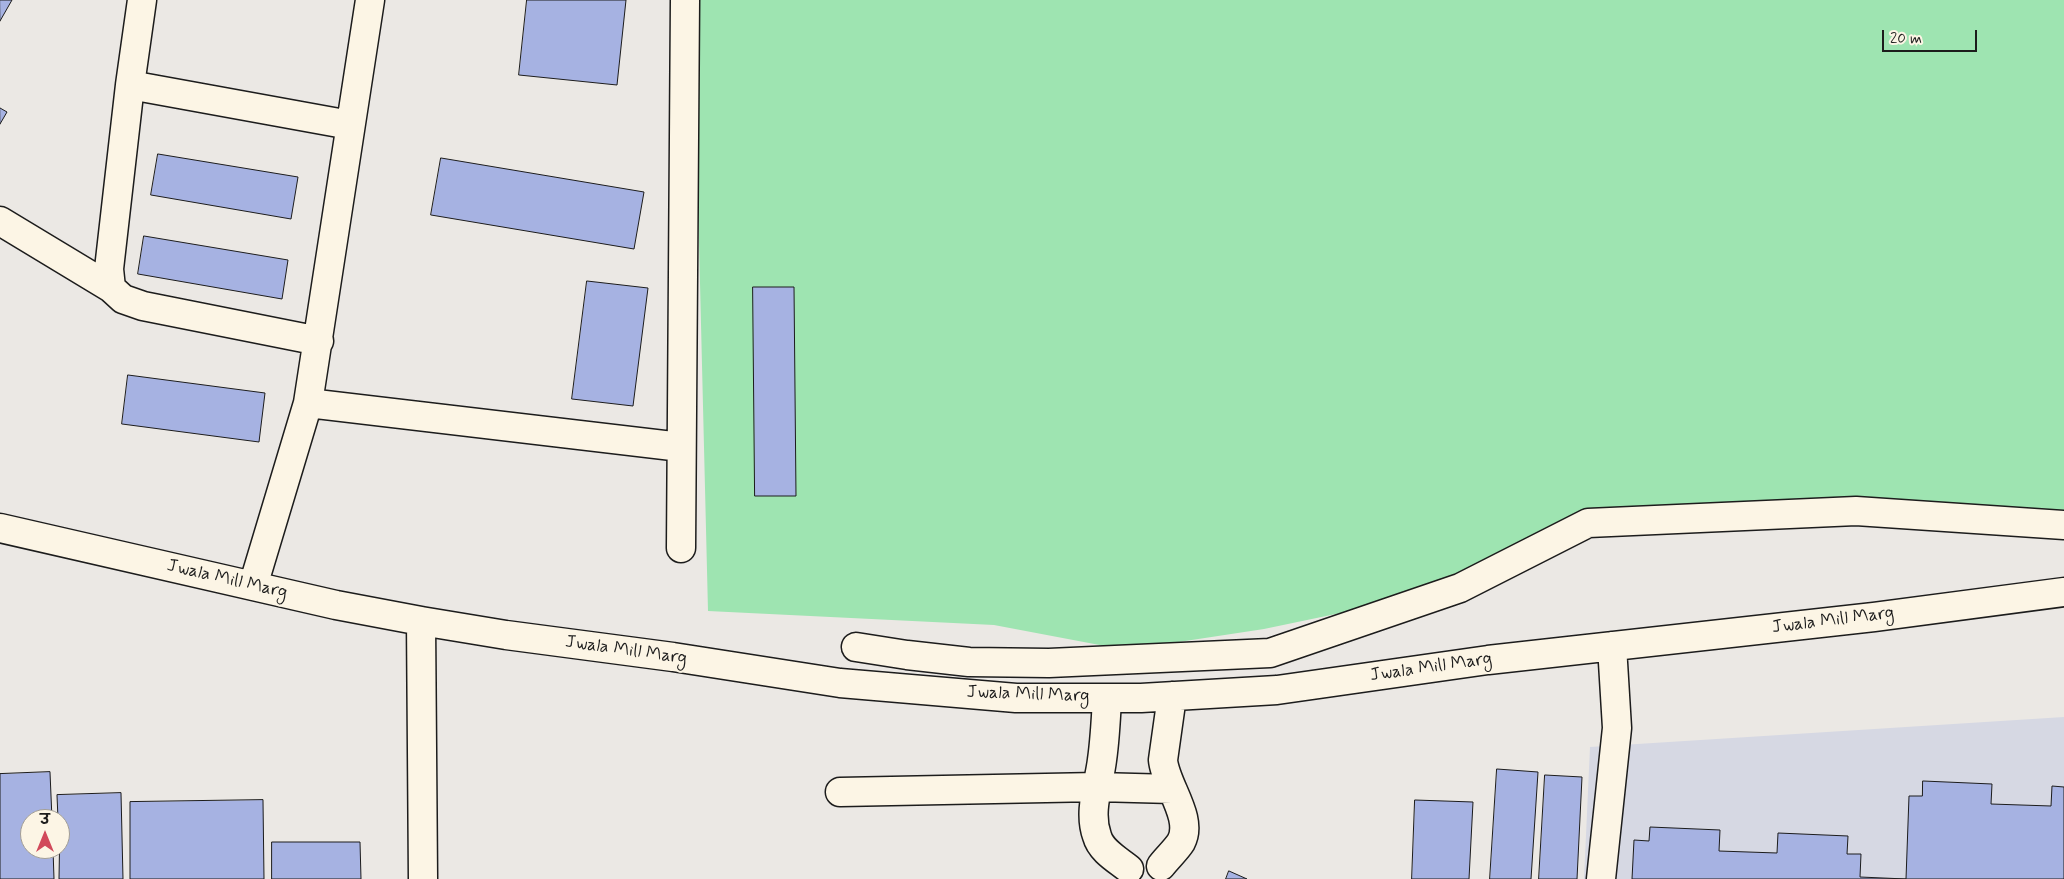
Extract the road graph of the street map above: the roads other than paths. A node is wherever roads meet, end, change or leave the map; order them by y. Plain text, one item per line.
1 (142, 0) edge
2 (370, 0) edge
3 (685, 0) edge
4 (130, 85) junction
5 (350, 125) junction
6 (0, 221) edge
7 (111, 288) junction
8 (319, 341) junction
9 (308, 403) junction
10 (681, 447) junction
11 (2064, 525) edge
12 (0, 528) edge
13 (681, 548) dead end
14 (253, 586) junction
15 (2064, 592) edge
16 (421, 621) junction
17 (1612, 646) junction
18 (856, 647) dead end
19 (1172, 696) junction
20 (1107, 698) junction
21 (1097, 787) junction
22 (1172, 789) junction
23 (840, 792) dead end
24 (1164, 872) edge
25 (1127, 874) edge
26 (423, 879) edge
27 (1600, 879) edge

1 - 4 street
2 - 5 street
3 - 10 street
4 - 5 street
4 - 7 street
5 - 8 street
6 - 7 street
7 - 8 street
8 - 9 street
9 - 10 street
9 - 14 street
10 - 13 street
11 - 18 street
12 - 14 street, Jwala Mill Marg
14 - 16 street, Jwala Mill Marg
15 - 17 street, Jwala Mill Marg
16 - 20 street, Jwala Mill Marg
16 - 26 street
17 - 19 street, Jwala Mill Marg
17 - 27 street
19 - 20 street, Jwala Mill Marg
19 - 22 street
20 - 21 street
21 - 22 street
21 - 23 street
21 - 25 street
22 - 24 street
24 - 25 street

